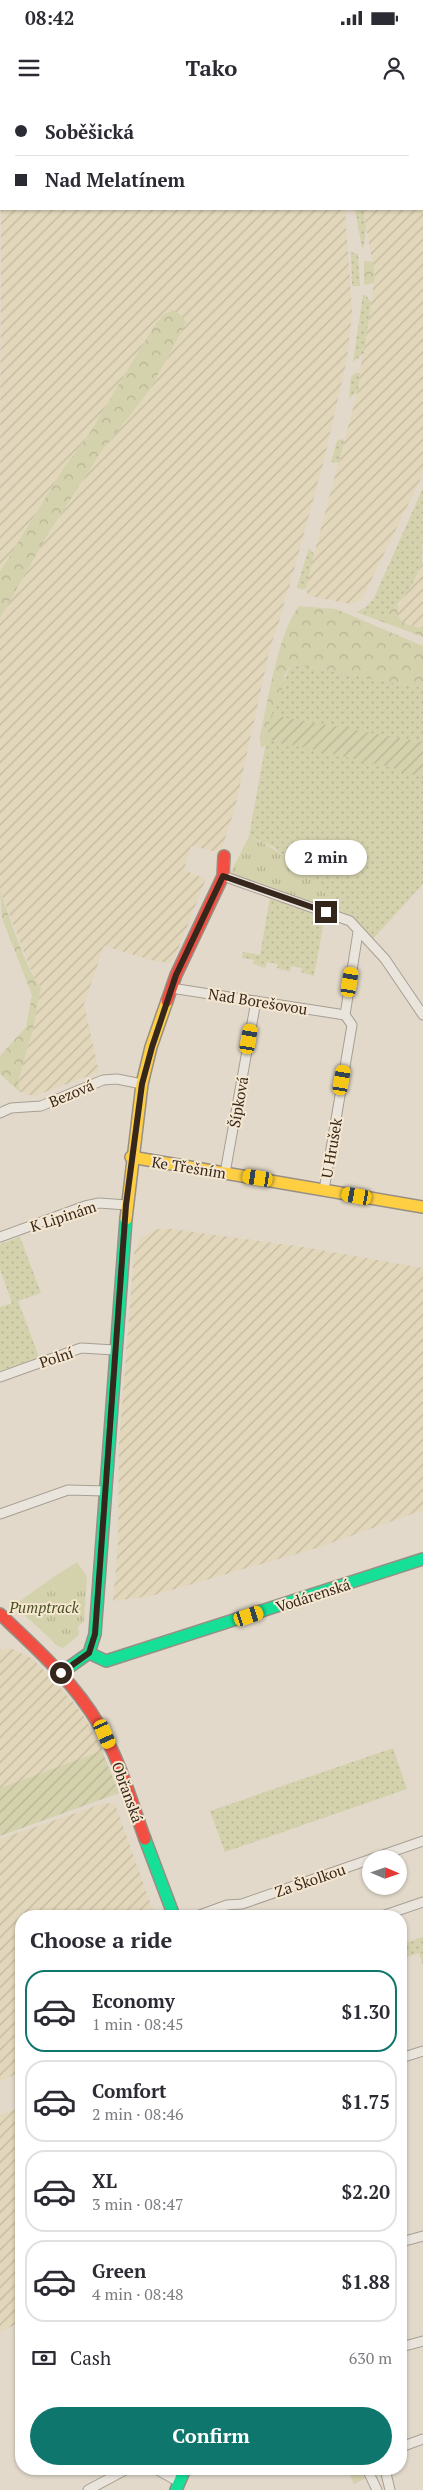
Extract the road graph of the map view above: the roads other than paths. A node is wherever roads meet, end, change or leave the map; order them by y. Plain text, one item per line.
1 (224, 856) dead end
2 (223, 876) junction
3 (358, 932) junction
4 (172, 988) junction
5 (256, 1001) junction
6 (345, 1015) junction
7 (423, 1015) edge
8 (142, 1084) junction
9 (0, 1113) edge
10 (131, 1157) junction
11 (225, 1173) junction
12 (324, 1190) junction
13 (126, 1205) junction
14 (423, 1207) edge
15 (0, 1237) edge
16 (114, 1350) junction
17 (0, 1377) edge
18 (105, 1491) junction
19 (0, 1514) edge
20 (423, 1559) edge
21 (0, 1614) edge
22 (89, 1653) junction
23 (61, 1673) junction
24 (423, 1841) edge
25 (423, 1902) edge
26 (172, 1910) edge
27 (213, 1910) edge
28 (400, 1910) edge
29 (423, 2051) edge
30 (407, 2056) edge
31 (423, 2236) edge
32 (407, 2240) edge
33 (423, 2341) edge
34 (407, 2345) edge
35 (423, 2439) edge
36 (407, 2445) edge
37 (116, 2475) edge
38 (164, 2475) edge
39 (370, 2475) edge
40 (386, 2475) edge
41 (178, 2486) edge
42 (88, 2490) edge
43 (377, 2490) edge
44 (390, 2490) edge

1 - 2 street
2 - 3 street
2 - 4 street
3 - 6 street, U Hrušek
3 - 7 street
4 - 5 street, Nad Borešovou
4 - 8 street
5 - 6 street, Nad Borešovou
5 - 11 street, Šípková
6 - 12 street, U Hrušek
8 - 9 street, Bezová
8 - 10 street
10 - 11 street, Ke Třešním
10 - 13 street
11 - 12 street, Ke Třešním
12 - 14 street, Ke Třešním
13 - 15 street, K Lipinám
13 - 16 street
16 - 17 street, Polní
16 - 18 street
18 - 19 street
18 - 22 street
20 - 22 street, Vodárenská
21 - 23 street, Obřanská
22 - 23 street
23 - 26 street, Obřanská
24 - 27 street, Za Školkou
25 - 28 street
29 - 30 street
31 - 32 street
33 - 34 street
35 - 36 street
37 - 42 street
38 - 41 street
39 - 43 street
40 - 44 street

